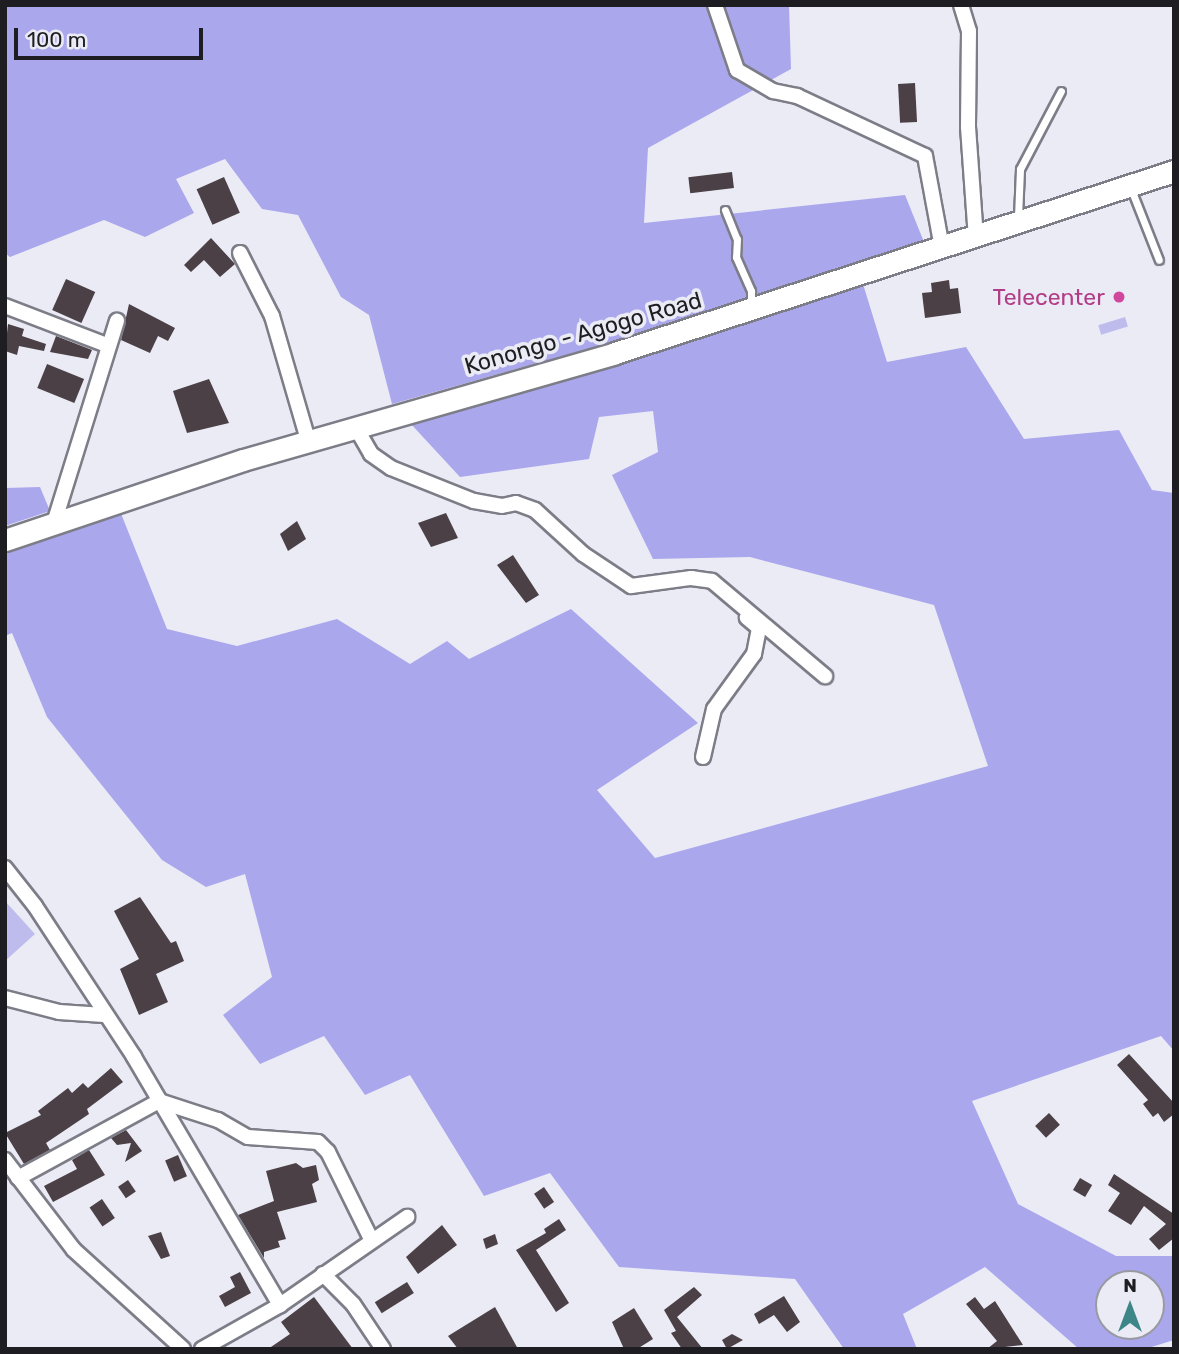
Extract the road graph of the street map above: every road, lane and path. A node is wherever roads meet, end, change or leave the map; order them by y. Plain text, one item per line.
1 (715, 5) edge
2 (961, 5) edge
3 (1061, 92) dead end
4 (1174, 171) edge
5 (1130, 187) junction
6 (725, 210) dead end
7 (1018, 225) junction
8 (975, 239) junction
9 (942, 248) junction
10 (240, 253) dead end
11 (1159, 260) dead end
12 (5, 306) edge
13 (751, 310) junction
14 (117, 321) dead end
15 (109, 346) junction
16 (355, 426) junction
17 (309, 440) junction
18 (54, 523) junction
19 (5, 540) edge
20 (711, 587) dead end
21 (825, 676) dead end
22 (703, 757) dead end
23 (5, 868) edge
24 (5, 998) edge
25 (104, 1015) junction
26 (159, 1101) junction
27 (5, 1160) edge
28 (18, 1178) junction
29 (407, 1217) dead end
30 (372, 1241) junction
31 (323, 1274) junction
32 (280, 1305) junction
33 (183, 1349) edge
34 (202, 1349) edge
35 (383, 1349) edge

1 - 9 street
2 - 8 street
3 - 7 lane
4 - 5 main road, Konongo - Agogo Road
5 - 7 main road, Konongo - Agogo Road
5 - 11 lane
6 - 13 lane
7 - 8 main road, Konongo - Agogo Road
8 - 9 main road, Konongo - Agogo Road
9 - 13 main road, Konongo - Agogo Road
10 - 17 street
12 - 15 street
13 - 16 main road, Konongo - Agogo Road
14 - 15 street
15 - 18 street
16 - 17 main road, Konongo - Agogo Road
16 - 21 street
17 - 18 main road, Konongo - Agogo Road
18 - 19 main road, Konongo - Agogo Road
20 - 22 street
23 - 25 street
24 - 25 street
25 - 26 street
26 - 28 street
26 - 30 street
26 - 32 street
27 - 28 street
28 - 33 street
29 - 30 street
30 - 31 street
31 - 32 street
31 - 35 street
32 - 34 street

